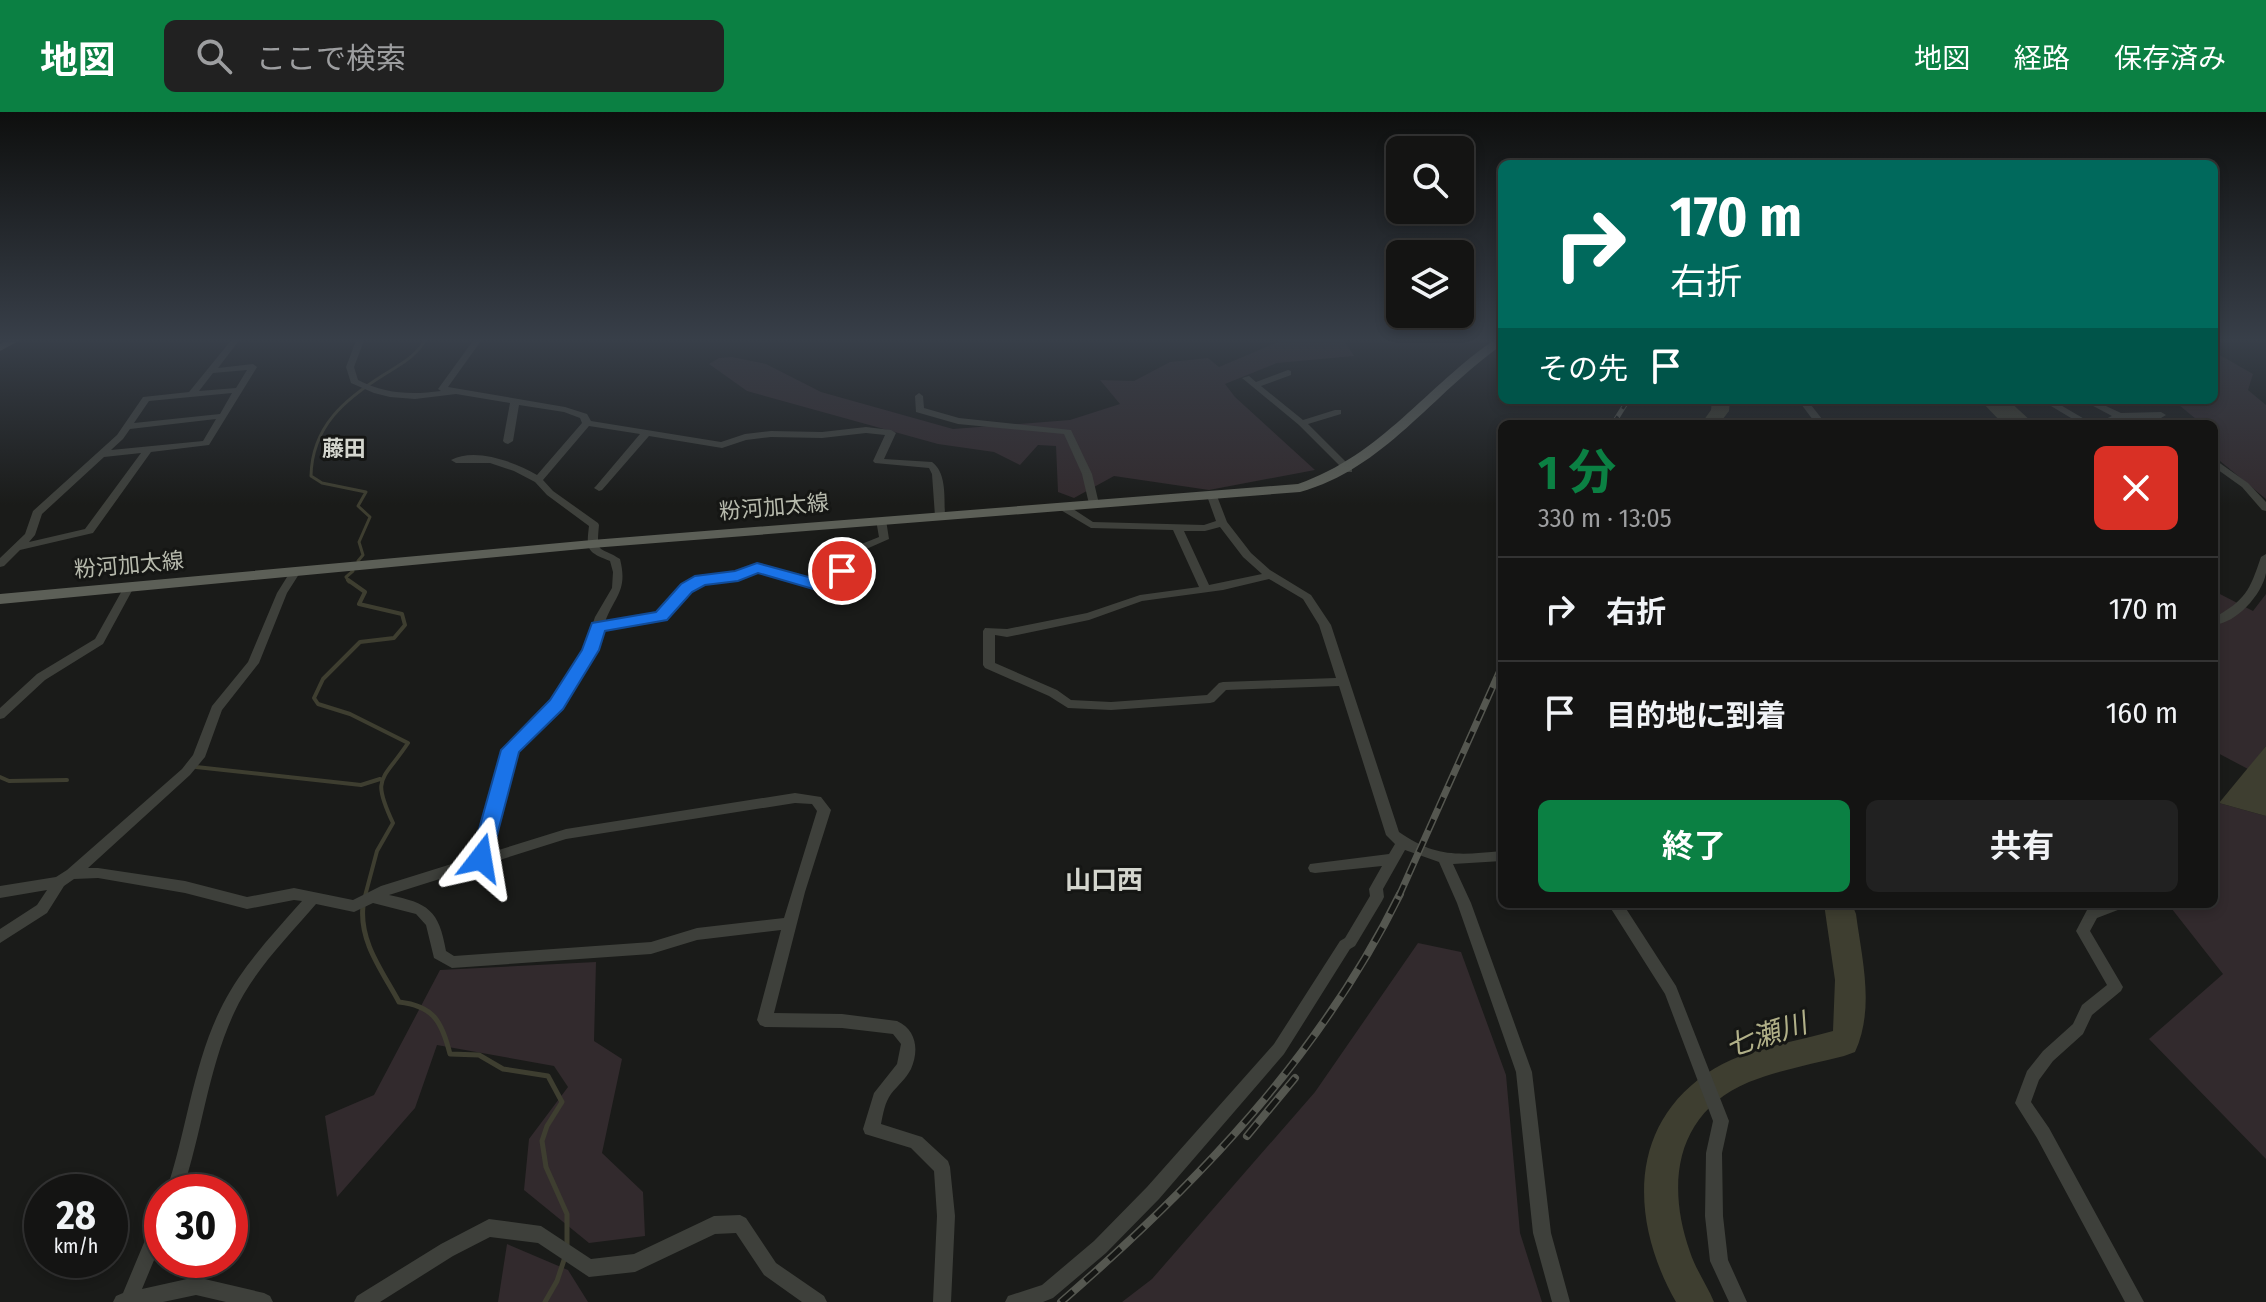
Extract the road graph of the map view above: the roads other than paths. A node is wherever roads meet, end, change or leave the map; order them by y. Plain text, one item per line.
1 (192, 394) joint
2 (197, 394) edge
3 (237, 394) edge
4 (397, 394) edge
5 (444, 394) edge
6 (464, 394) edge
7 (1266, 394) edge
8 (1436, 394) edge
9 (919, 396) dead end
10 (515, 403) junction
11 (1805, 404) edge
12 (2052, 404) edge
13 (2094, 404) edge
14 (1338, 412) dead end
15 (2161, 415) dead end
16 (222, 416) junction
17 (2119, 416) junction
18 (1818, 420) edge
19 (2081, 420) edge
20 (2110, 420) edge
21 (2128, 420) edge
22 (587, 423) junction
23 (1302, 423) junction
24 (129, 426) junction
25 (645, 435) junction
26 (508, 441) dead end
27 (148, 449) junction
28 (102, 454) junction
29 (456, 460) dead end
30 (2218, 465) edge
31 (1349, 470) junction
32 (538, 480) junction
33 (599, 488) dead end
34 (1212, 496) junction
35 (1094, 504) junction
36 (1063, 507) junction
37 (2266, 508) edge
38 (940, 516) junction
39 (881, 520) junction
40 (1222, 523) junction
41 (1177, 527) junction
42 (592, 544) junction
43 (17, 548) junction
44 (2266, 557) edge
45 (0, 564) edge
46 (296, 571) junction
47 (1270, 575) junction
48 (129, 587) junction
49 (1206, 590) junction
50 (0, 599) edge
51 (2218, 621) edge
52 (598, 627) junction
53 (1343, 682) junction
54 (0, 715) edge
55 (1403, 842) junction
56 (1498, 856) edge
57 (481, 858) junction
58 (1393, 859) junction
59 (1445, 861) junction
60 (1315, 868) dead end
61 (66, 878) junction
62 (0, 892) edge
63 (314, 897) junction
64 (373, 897) junction
65 (1618, 908) edge
66 (2108, 908) edge
67 (789, 923) junction
68 (0, 937) edge
69 (178, 1174) edge
70 (144, 1262) edge
71 (127, 1301) edge
72 (264, 1302) edge
73 (363, 1302) edge
74 (818, 1302) edge
75 (942, 1302) edge
76 (1014, 1302) edge
77 (1561, 1302) edge
78 (1738, 1302) edge
79 (2135, 1302) edge

1 - 2 street
1 - 24 street
3 - 16 street
4 - 5 street
6 - 10 street
7 - 23 street
8 - 31 main road, 粉河加太線
9 - 35 street
10 - 22 street
10 - 26 street
11 - 18 street
12 - 19 street
13 - 17 street
14 - 23 street
15 - 17 street
16 - 24 street
16 - 27 street
17 - 20 street
17 - 21 street
22 - 25 street
22 - 32 street
23 - 31 street
24 - 28 street
25 - 33 street
25 - 38 street
27 - 28 street
27 - 43 street
28 - 43 street
29 - 32 street
30 - 37 street
31 - 34 main road, 粉河加太線
32 - 42 street
34 - 35 main road, 粉河加太線
34 - 40 street
35 - 36 main road, 粉河加太線
36 - 38 main road, 粉河加太線
36 - 41 street
38 - 39 main road, 粉河加太線
39 - 42 main road, 粉河加太線
39 - 52 street
40 - 41 street
40 - 47 street
41 - 49 street
42 - 46 main road, 粉河加太線
42 - 52 street
43 - 45 street
44 - 51 street
46 - 48 main road, 粉河加太線
46 - 61 street
47 - 49 street
47 - 53 street
48 - 50 main road, 粉河加太線
48 - 54 street
49 - 53 street
52 - 57 street
53 - 55 street
55 - 58 street
55 - 59 street
56 - 59 street
57 - 64 street
57 - 67 street
58 - 60 street
58 - 76 street
59 - 77 street
61 - 62 street
61 - 63 street
61 - 68 street
63 - 64 street
63 - 69 street
64 - 67 street
65 - 78 street
66 - 79 street
67 - 75 street
70 - 71 street
71 - 72 street
73 - 74 street

